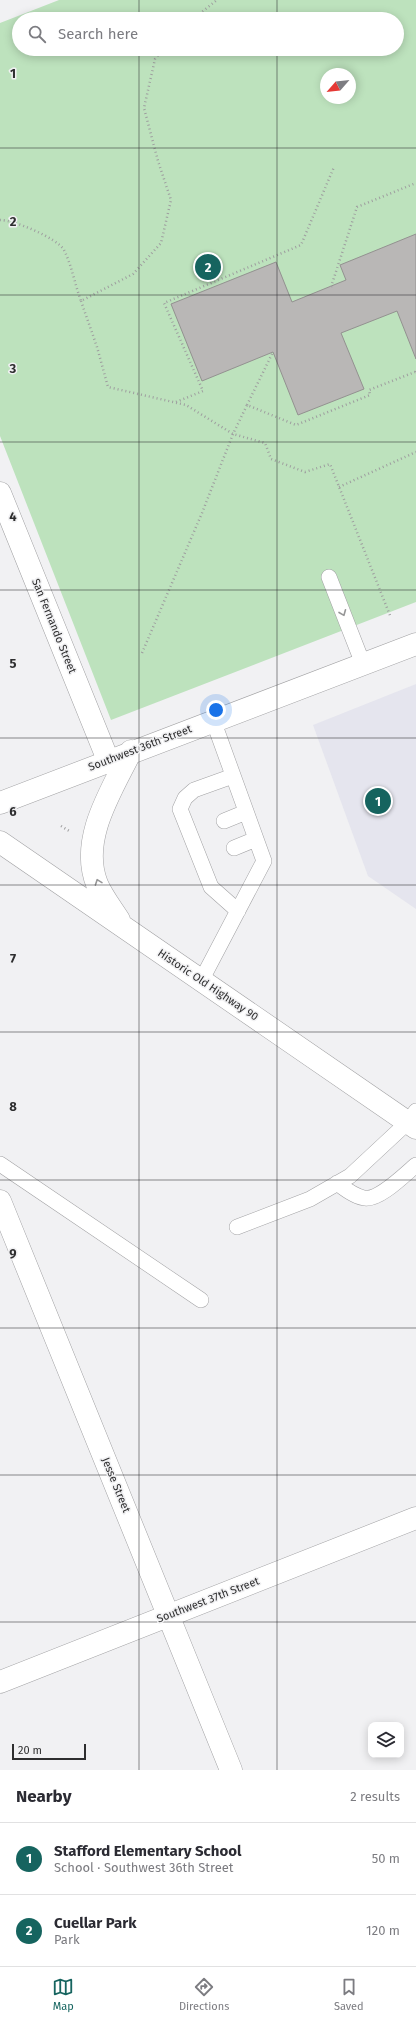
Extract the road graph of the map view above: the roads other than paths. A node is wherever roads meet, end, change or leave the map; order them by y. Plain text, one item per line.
1 (0, 492) edge
2 (329, 577) dead end
3 (416, 644) edge
4 (363, 664) junction
5 (213, 720) junction
6 (130, 751) junction
7 (108, 760) junction
8 (233, 776) junction
9 (0, 803) edge
10 (246, 812) junction
11 (224, 821) dead end
12 (256, 839) junction
13 (0, 842) edge
14 (234, 848) dead end
15 (238, 911) junction
16 (124, 928) junction
17 (201, 981) junction
18 (413, 1120) edge
19 (0, 1164) edge
20 (416, 1165) edge
21 (337, 1183) junction
22 (0, 1201) edge
23 (238, 1228) dead end
24 (201, 1300) dead end
25 (416, 1518) edge
26 (169, 1615) junction
27 (0, 1682) edge
28 (231, 1770) edge

1 - 7 street, San Fernando Street
2 -> 4 lane
3 - 4 street, Southwest 36th Street
4 - 5 street, Southwest 36th Street
5 - 6 street, Southwest 36th Street
5 - 8 lane
6 - 7 street, Southwest 36th Street
16 -> 6 street
7 - 9 street, Southwest 36th Street
8 - 10 lane
8 - 15 lane
10 - 11 lane
10 - 12 lane
12 - 14 lane
12 - 15 lane
13 - 16 street, Historic Old Highway 90
15 - 17 lane
16 - 17 street, Historic Old Highway 90
17 - 18 street, Historic Old Highway 90
18 - 21 lane
19 - 24 lane
20 - 21 lane
21 - 23 lane
22 - 26 street, Jesse Street
25 - 26 street, Southwest 37th Street
26 - 27 street, Southwest 37th Street
26 - 28 street, Jesse Street

